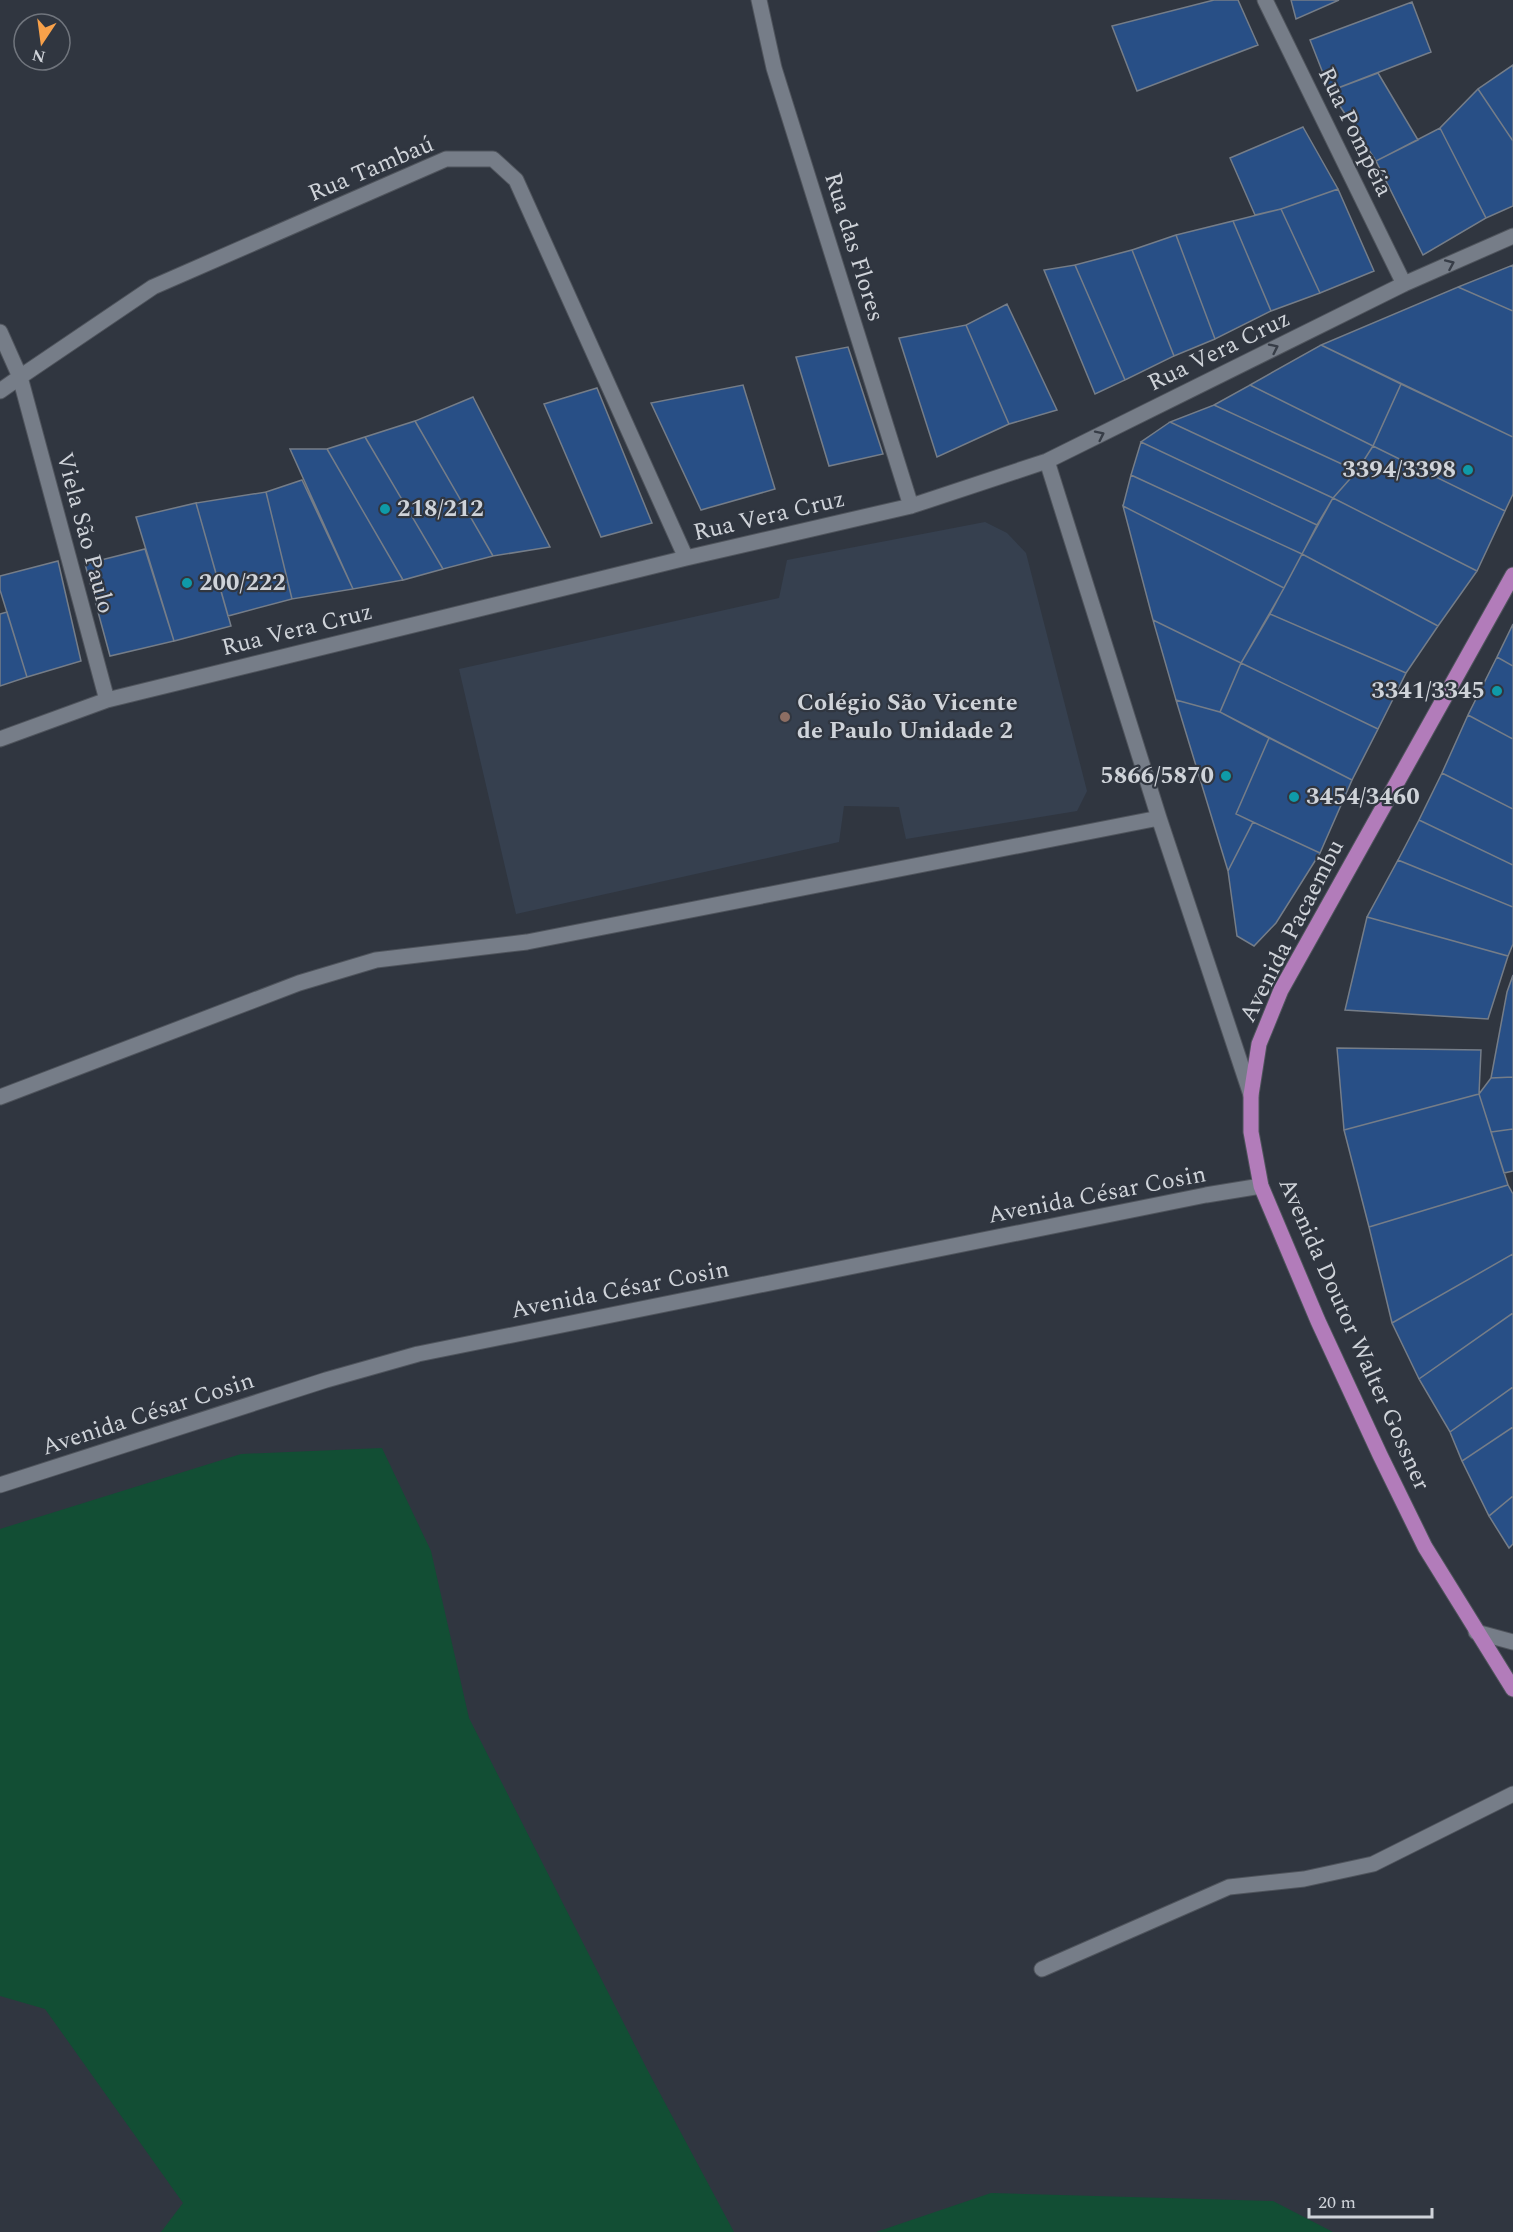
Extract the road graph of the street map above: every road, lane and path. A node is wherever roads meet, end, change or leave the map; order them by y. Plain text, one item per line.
1 (759, 0) edge
2 (1265, 0) edge
3 (1513, 236) edge
4 (1404, 284) junction
5 (0, 332) edge
6 (20, 377) junction
7 (0, 391) edge
8 (1047, 461) junction
9 (911, 506) junction
10 (686, 558) junction
11 (1513, 574) edge
12 (107, 700) junction
13 (0, 740) edge
14 (1159, 818) junction
15 (1251, 1095) junction
16 (0, 1097) edge
17 (1261, 1186) junction
18 (0, 1485) edge
19 (1476, 1632) junction
20 (1513, 1642) edge
21 (1513, 1689) edge
22 (1513, 1794) edge
23 (1042, 1968) dead end

1 - 9 street, Rua das Flores
2 - 4 street, Rua Pompéia
4 -> 3 street, Rua Vera Cruz
8 -> 4 street, Rua Vera Cruz
5 - 6 street
6 - 7 street, Rua Tambaú
6 - 10 street, Rua Tambaú
6 - 12 street, Viela São Paulo
8 - 9 street, Rua Vera Cruz
8 - 14 street, Avenida Doutor Walter Gossner
9 - 10 street, Rua Vera Cruz
10 - 12 street, Rua Vera Cruz
11 - 15 main road, Avenida Pacaembu
12 - 13 street, Rua Vera Cruz
14 - 15 street, Avenida Doutor Walter Gossner
14 - 16 street
15 - 17 main road, Avenida Doutor Walter Gossner
17 - 18 street, Avenida César Cosin
17 - 19 main road, Avenida Doutor Walter Gossner
19 - 20 street
19 - 21 main road, Avenida Doutor Walter Gossner
22 - 23 street

